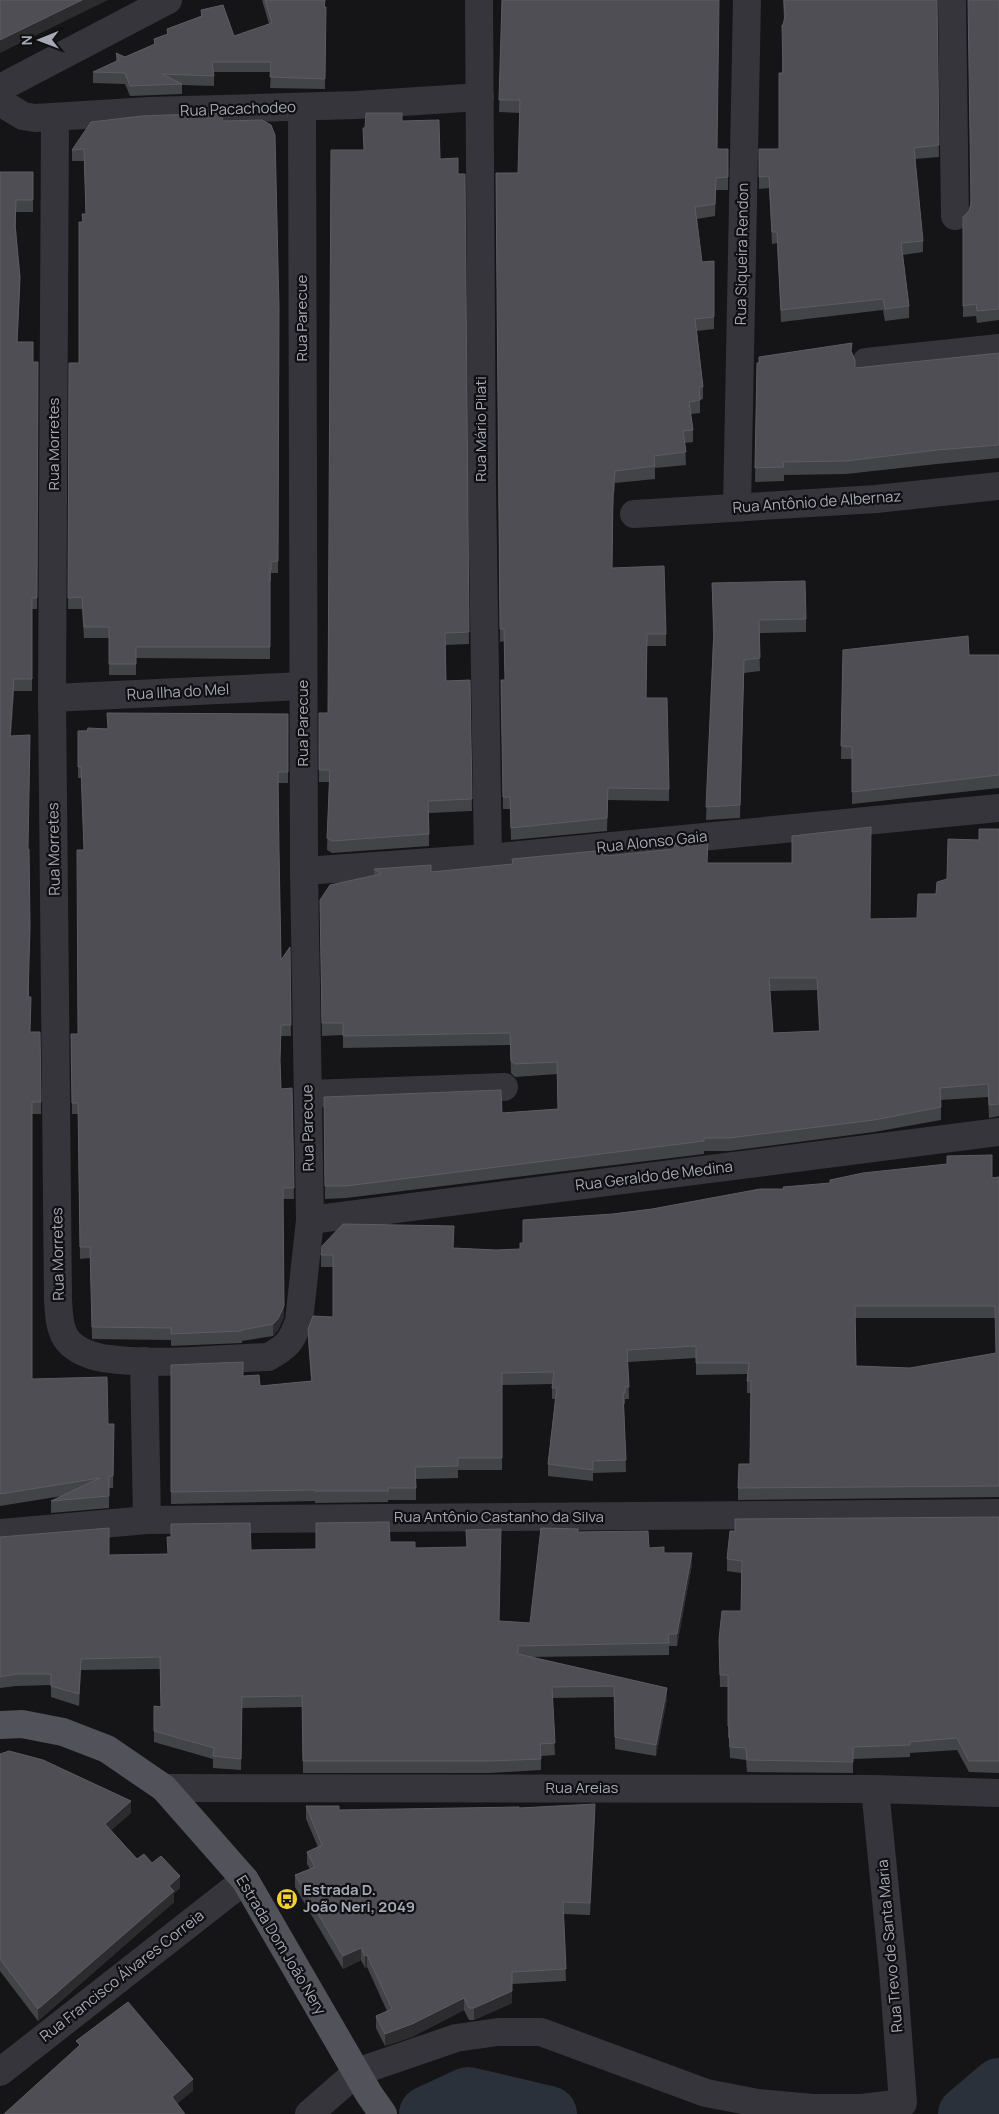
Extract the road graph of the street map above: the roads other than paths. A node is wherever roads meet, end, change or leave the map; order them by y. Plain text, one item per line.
1 (168, 0) edge
2 (480, 0) edge
3 (747, 0) edge
4 (952, 0) edge
5 (0, 88) edge
6 (480, 97) junction
7 (0, 102) edge
8 (302, 107) junction
9 (55, 118) junction
10 (954, 216) dead end
11 (999, 348) edge
12 (866, 362) dead end
13 (999, 486) edge
14 (737, 508) junction
15 (634, 514) dead end
16 (303, 686) junction
17 (52, 698) junction
18 (999, 808) edge
19 (488, 858) junction
20 (304, 871) junction
21 (504, 1087) dead end
22 (308, 1094) junction
23 (999, 1132) edge
24 (310, 1220) junction
25 (293, 1337) joint
26 (144, 1361) junction
27 (999, 1513) edge
28 (147, 1520) junction
29 (0, 1533) edge
30 (0, 1725) edge
31 (164, 1788) junction
32 (875, 1788) junction
33 (999, 1792) edge
34 (244, 1880) junction
35 (0, 2072) edge
36 (370, 2093) edge
37 (309, 2114) edge

1 - 5 street
2 - 6 street, Rua Mário Pilati
3 - 14 street, Rua Siqueira Rendon
4 - 10 street
6 - 8 street, Rua Pacachodeo
6 - 19 street, Rua Mário Pilati
7 - 9 street, Rua Pacachodeo
8 - 9 street, Rua Pacachodeo
8 - 16 street, Rua Parecue
9 - 17 street, Rua Morretes
11 - 12 street
13 - 14 street, Rua Antônio de Albernaz
14 - 15 street, Rua Antônio de Albernaz
16 - 17 street, Rua Ilha do Mel
16 - 20 street, Rua Parecue
17 - 26 street, Rua Morretes
18 - 19 street, Rua Alonso Gaia
19 - 20 street, Rua Alonso Gaia
20 - 22 street, Rua Parecue
21 - 22 street
22 - 24 street, Rua Parecue
23 - 24 street, Rua Geraldo de Medina
24 - 25 street, Rua Parecue
25 - 26 street, Rua Morretes
26 - 28 street
27 - 28 street, Rua Antônio Castanho da Silva
28 - 29 street, Rua Antônio Castanho da Silva
30 - 31 main road, Estrada Dom João Nery
31 - 32 street, Rua Areias
31 - 34 main road, Estrada Dom João Nery
32 - 33 street, Rua Areias
32 - 36 street, Rua Trevo de Santa Maria
34 - 35 street, Rua Francisco Álvares Correia
34 - 36 main road, Estrada Dom João Nery
36 - 37 street

